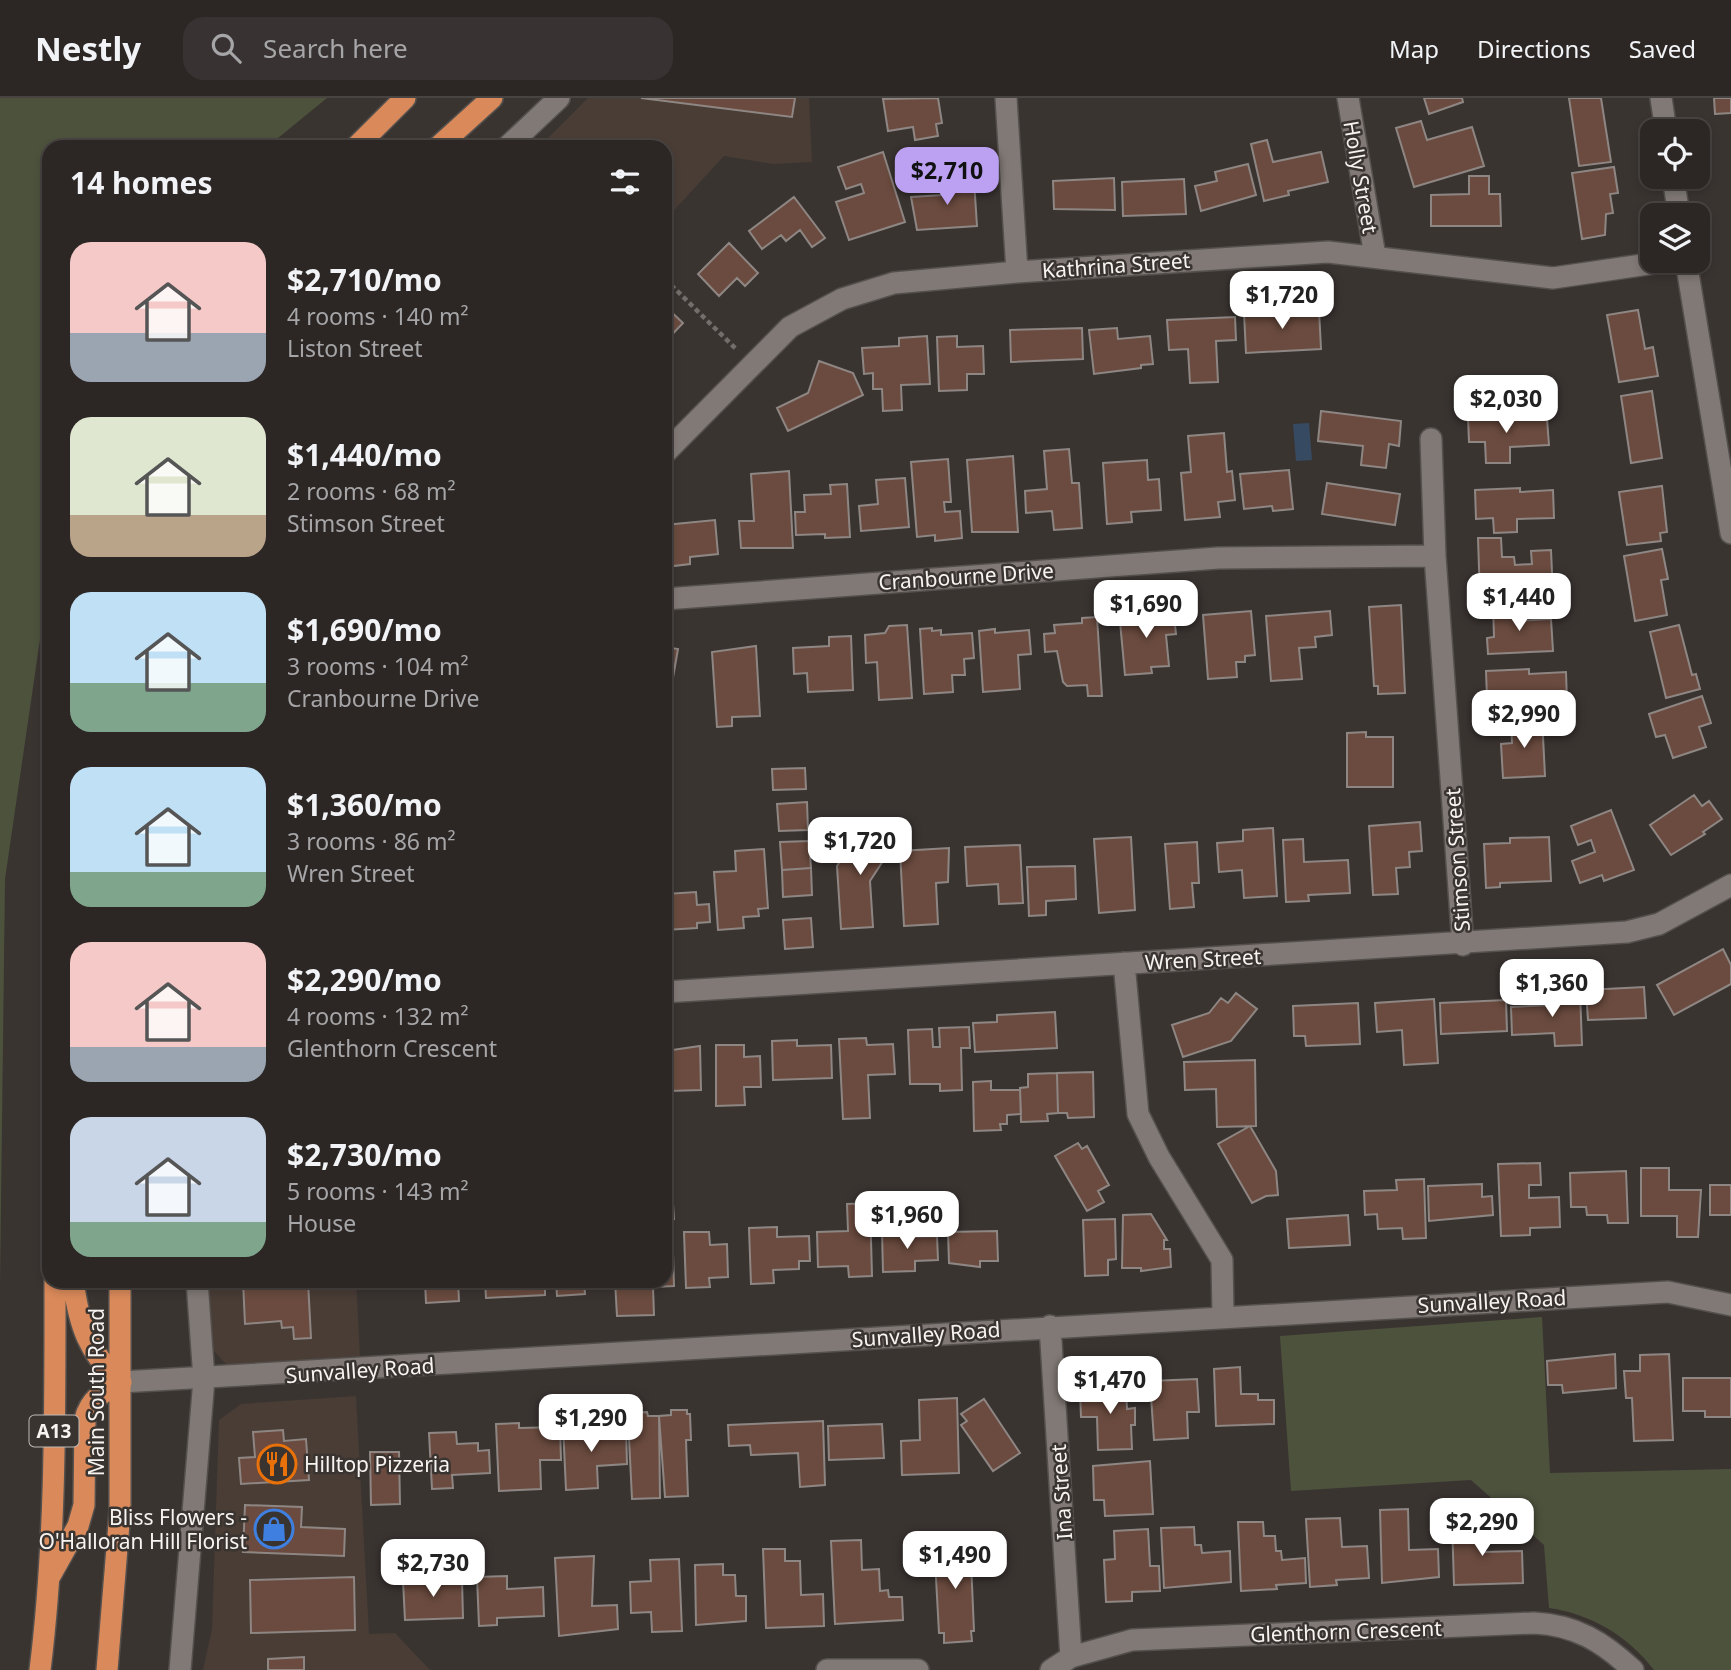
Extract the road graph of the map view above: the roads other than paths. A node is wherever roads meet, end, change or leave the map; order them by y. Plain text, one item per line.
1 (405, 98) edge
2 (492, 98) edge
3 (559, 98) edge
4 (1006, 98) edge
5 (1348, 98) edge
6 (1661, 98) edge
7 (1664, 119) edge
8 (363, 140) edge
9 (446, 140) edge
10 (514, 140) edge
11 (1375, 256) junction
12 (1640, 265) edge
13 (1017, 272) junction
14 (1688, 273) edge
15 (1431, 439) dead end
16 (672, 446) edge
17 (1731, 533) edge
18 (1435, 556) junction
19 (672, 597) edge
20 (1731, 885) edge
21 (1463, 945) junction
22 (1124, 963) junction
23 (672, 992) edge
24 (55, 1288) edge
25 (74, 1288) edge
26 (120, 1288) edge
27 (198, 1288) edge
28 (1731, 1305) edge
29 (1223, 1315) junction
30 (1050, 1326) junction
31 (204, 1379) junction
32 (121, 1382) junction
33 (47, 1581) junction
34 (1072, 1657) junction
35 (40, 1670) edge
36 (107, 1670) edge
37 (180, 1670) edge
38 (827, 1670) edge
39 (918, 1670) edge
40 (1051, 1670) edge
41 (1633, 1670) edge

1 - 8 highway
2 - 9 highway
3 - 10 street
4 - 13 street
5 - 11 street, Holly Street
6 - 7 street
11 - 12 street, Kathrina Street
11 - 13 street, Kathrina Street
13 - 16 street, Kathrina Street
14 - 17 street
15 - 18 street, Stimson Street
18 - 19 street, Cranbourne Drive
18 - 21 street, Stimson Street
20 - 21 street, Wren Street
21 - 22 street, Wren Street
22 - 23 street, Wren Street
22 - 29 street
24 - 33 highway, Main South Road / A13
25 - 32 highway
26 - 32 highway, Main South Road
27 - 31 street
28 - 29 street, Sunvalley Road
29 - 30 street, Sunvalley Road
30 - 31 street, Sunvalley Road
30 - 34 street, Ina Street
31 - 32 street, Sunvalley Road
31 - 37 street
32 - 33 highway
32 - 36 highway, Main South Road
33 - 35 highway, Main South Road / A13
34 - 40 street, Glenthorn Crescent
34 - 41 street, Glenthorn Crescent
38 - 39 street

